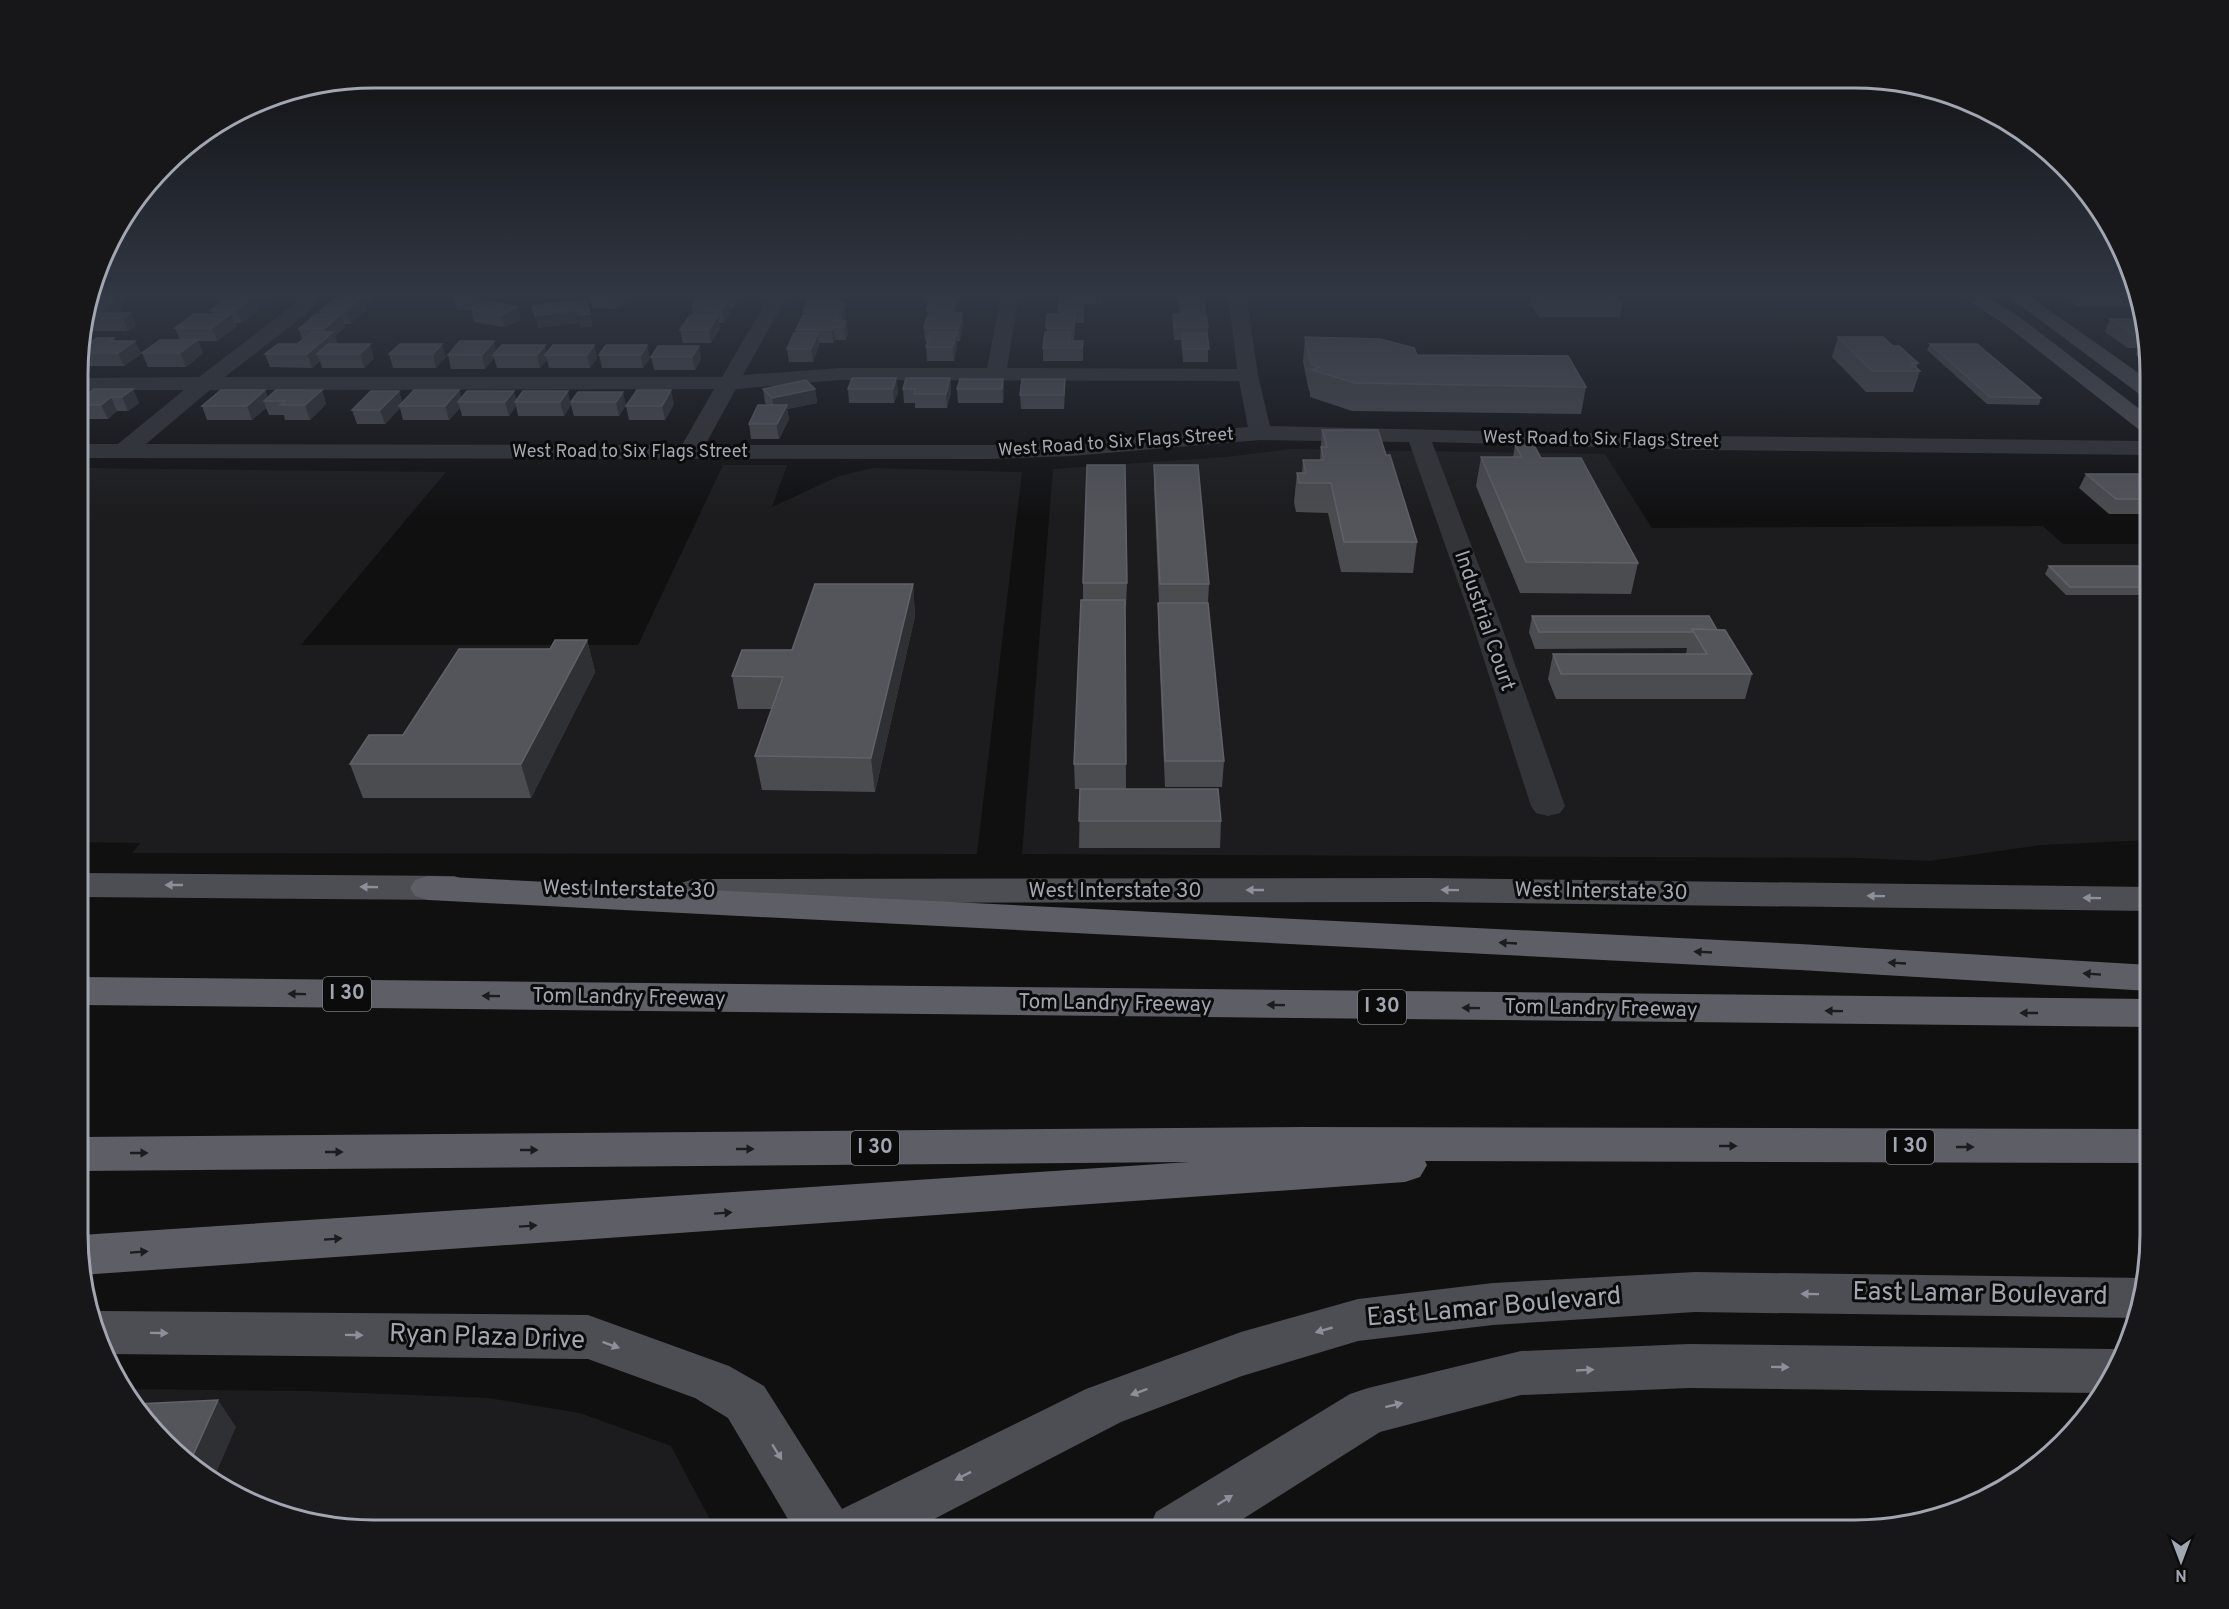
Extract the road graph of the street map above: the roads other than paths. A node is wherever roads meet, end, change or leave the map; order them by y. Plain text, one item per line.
1 (224, 368) edge
2 (737, 368) edge
3 (997, 368) edge
4 (1247, 368) edge
5 (2074, 368) edge
6 (2119, 368) edge
7 (996, 374) junction
8 (1248, 375) junction
9 (728, 383) junction
10 (88, 384) edge
11 (204, 384) junction
12 (2140, 384) edge
13 (2140, 419) edge
14 (1260, 433) junction
15 (1418, 436) junction
16 (2140, 448) edge
17 (88, 451) edge
18 (124, 451) junction
19 (689, 452) junction
20 (1548, 806) dead end
21 (88, 885) edge
22 (428, 888) junction
23 (2140, 899) edge
24 (2140, 977) edge
25 (88, 991) edge
26 (2140, 1013) edge
27 (1669, 1146) junction
28 (2140, 1146) edge
29 (88, 1154) edge
30 (89, 1254) edge
31 (2133, 1297) edge
32 (106, 1332) edge
33 (2105, 1371) edge
34 (818, 1520) edge
35 (877, 1520) edge
36 (1193, 1520) edge

1 - 11 street
2 - 9 street
3 - 7 street
4 - 8 street
5 - 13 main road
6 - 12 main road
7 - 8 street
7 - 9 street
8 - 14 street
9 - 11 street
9 - 19 street
10 - 11 street
11 - 18 street
14 - 15 street, West Road to Six Flags Street
14 - 19 street, West Road to Six Flags Street
15 - 16 street, West Road to Six Flags Street
15 - 20 street, Industrial Court
17 - 18 street, West Road to Six Flags Street
18 - 19 street, West Road to Six Flags Street
22 -> 21 main road, West Interstate 30
23 -> 22 main road, West Interstate 30
24 -> 22 highway
26 -> 25 highway, Tom Landry Freeway / I 30
27 -> 28 highway, I 30
29 -> 27 highway, I 30
30 -> 27 highway
31 -> 35 main road, East Lamar Boulevard
32 -> 34 main road, Ryan Plaza Drive
36 -> 33 main road

